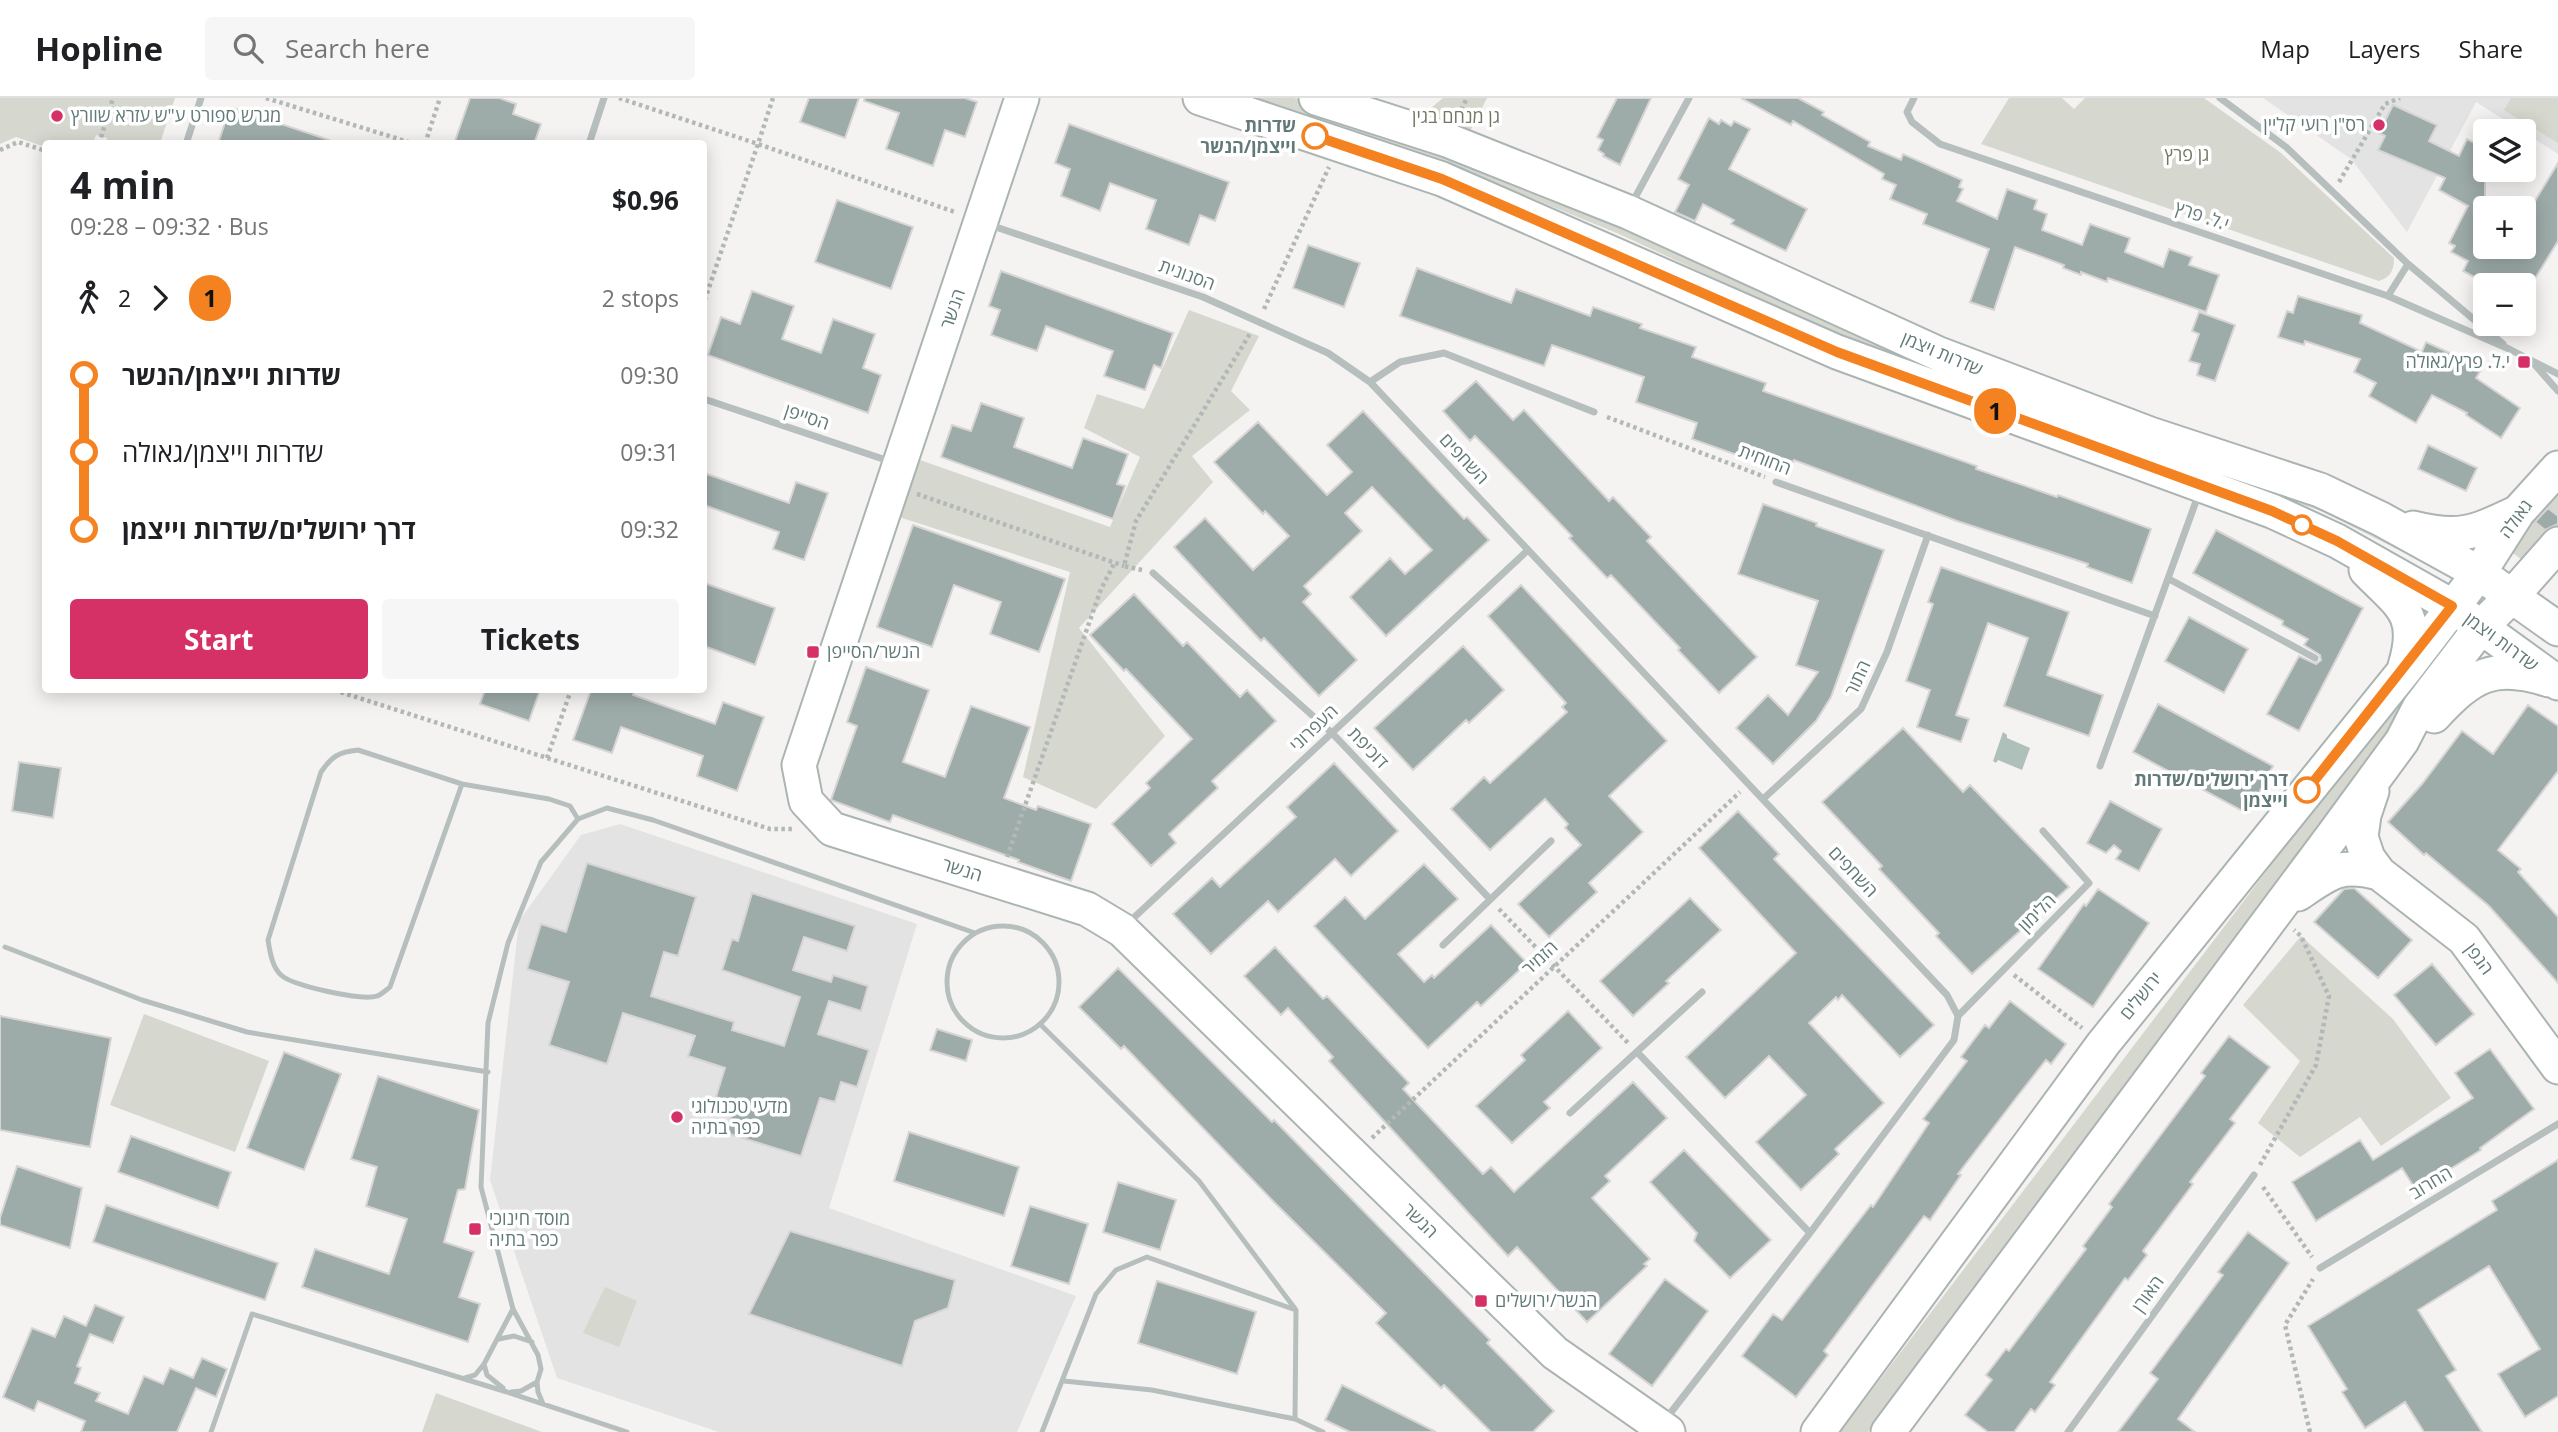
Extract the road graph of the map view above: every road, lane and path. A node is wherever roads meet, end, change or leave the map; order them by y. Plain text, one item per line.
1 (113, 98) edge
2 (201, 98) edge
3 (266, 98) edge
4 (440, 98) edge
5 (604, 98) edge
6 (620, 98) edge
7 (773, 98) edge
8 (1022, 98) edge
9 (1200, 98) edge
10 (1315, 98) edge
11 (1689, 98) edge
12 (1914, 98) edge
13 (2220, 98) edge
14 (2400, 98) edge
15 (100, 140) edge
16 (187, 140) edge
17 (402, 140) edge
18 (426, 140) edge
19 (590, 140) edge
20 (758, 144) junction
21 (1339, 144) junction
22 (0, 150) edge
23 (42, 150) edge
24 (2333, 192) junction
25 (1628, 212) junction
26 (982, 222) junction
27 (2409, 264) junction
28 (707, 293) edge
29 (2388, 296) junction
30 (1258, 321) junction
31 (2509, 349) junction
32 (2530, 360) junction
33 (2558, 374) edge
34 (1370, 382) junction
35 (2558, 391) edge
36 (707, 399) edge
37 (1594, 412) joint
38 (2558, 468) edge
39 (897, 476) junction
40 (1776, 481) joint
41 (2202, 485) junction
42 (2518, 512) junction
43 (2381, 519) junction
44 (1928, 536) junction
45 (2337, 541) junction
46 (2558, 545) edge
47 (1528, 550) junction
48 (1115, 562) junction
49 (1124, 566) junction
50 (1153, 573) joint
51 (2479, 573) junction
52 (2169, 579) junction
53 (2513, 595) junction
54 (2452, 606) junction
55 (2558, 612) edge
56 (2155, 616) junction
57 (2482, 627) junction
58 (2558, 629) edge
59 (2315, 657) dead end
60 (2404, 671) junction
61 (2558, 683) edge
62 (343, 693) edge
63 (570, 693) edge
64 (1332, 733) junction
65 (2402, 741) junction
66 (547, 758) junction
67 (2101, 766) dead end
68 (2376, 775) junction
69 (462, 784) junction
70 (1749, 784) junction
71 (1763, 799) junction
72 (578, 819) junction
73 (832, 829) junction
74 (2043, 831) dead end
75 (1551, 841) dead end
76 (2379, 873) junction
77 (998, 881) junction
78 (1489, 898) junction
79 (2282, 904) junction
80 (1122, 930) junction
81 (975, 933) junction
82 (2301, 936) dead end
83 (1443, 945) dead end
84 (5, 947) dead end
85 (1554, 967) junction
86 (2005, 968) junction
87 (1702, 992) dead end
88 (1958, 1016) junction
89 (1040, 1024) junction
90 (2103, 1044) junction
91 (1637, 1052) junction
92 (2558, 1066) edge
93 (488, 1072) junction
94 (1570, 1113) dead end
95 (2558, 1124) edge
96 (1354, 1156) junction
97 (2254, 1175) junction
98 (1810, 1233) junction
99 (2320, 1268) junction
100 (513, 1308) junction
101 (1296, 1310) junction
102 (499, 1339) junction
103 (532, 1342) junction
104 (484, 1364) junction
105 (463, 1378) junction
106 (1064, 1381) junction
107 (537, 1382) junction
108 (507, 1392) junction
109 (544, 1404) junction
110 (1295, 1419) junction
111 (1664, 1429) edge
112 (211, 1432) edge
113 (627, 1432) edge
114 (1042, 1432) edge
115 (1322, 1432) edge
116 (1818, 1432) edge
117 (1888, 1432) edge
118 (2068, 1432) edge
119 (2310, 1432) edge

1 - 15 path
2 - 16 street
3 - 17 path
4 - 18 path
5 - 19 street
6 - 20 path
7 - 20 path
8 - 26 street, הנשר
9 - 21 street, שדרות ויצמן
10 - 25 street, שדרות ויצמן
11 - 25 street
12 - 29 street, י.ל. פרץ
13 - 24 street, י.ל. פרץ
14 - 24 path
20 - 26 path
20 - 28 path
21 - 30 path
21 - 41 street, שדרות ויצמן
22 - 23 path
24 - 27 street, י.ל. פרץ
25 - 43 street, שדרות ויצמן
26 - 30 street, הסנונית
26 - 39 street, הנשר
27 - 29 street
27 - 31 street, י.ל. פרץ
29 - 31 street, י.ל. פרץ
30 - 34 street, הסנונית
30 - 49 path
31 - 32 street, י.ל. פרץ
32 - 33 street, י.ל. פרץ
32 - 35 street, י.ל. פרץ
34 - 37 street
34 - 47 street, השחפים
36 - 39 street, הסייפן
37 - 40 path, החוחית
38 - 42 street, גאולה
39 - 48 path
39 - 73 street, הנשר
40 - 44 street, החוחית
41 - 45 street, שדרות ויצמן
41 - 52 street
42 - 43 street
42 - 51 street, גאולה
43 - 51 street, שדרות ויצמן
44 - 56 street, החוחית
44 - 71 street, התור
45 - 54 street, שדרות ויצמן
45 - 60 street
46 - 53 street
46 - 55 street
47 - 64 street, העפרוני
47 - 70 street, השחפים
48 - 49 path
48 - 77 path
49 - 50 path
50 - 64 street, דוכיפת
51 - 53 street, שדרות ויצמן
51 - 54 street, ירושלים
52 - 56 street
52 - 59 street
53 - 57 street
53 - 58 street, שדרות ויצמן
54 - 57 street, שדרות ויצמן
54 - 60 street, ירושלים
56 - 67 street
57 - 61 street, שדרות ויצמן
57 - 65 street
60 - 90 street, ירושלים
61 - 65 street
62 - 66 path
63 - 66 path
64 - 78 street, דוכיפת
64 - 80 street, העפרוני
65 - 68 street
66 - 73 path
68 - 76 street, הגפן
68 - 79 street
69 - 69 lane
69 - 72 lane
70 - 71 street, השחפים
70 - 85 path, הזמיר
71 - 88 street, השחפים
72 - 81 lane
72 - 93 lane
73 - 77 street, הנשר
74 - 86 street, הלימון
75 - 78 street
76 - 79 street
76 - 92 street, הגפן
77 - 80 street, הנשר
78 - 83 street
78 - 85 path
79 - 117 street
80 - 96 street, הנשר
81 - 89 lane
81 - 89 lane
82 - 97 path
84 - 93 lane
85 - 91 path
85 - 96 path, הזמיר
86 - 88 street, הלימון
86 - 90 path
87 - 91 street
88 - 98 street
89 - 101 lane
90 - 116 street, ירושלים
91 - 94 street
91 - 98 street
93 - 100 lane
95 - 99 street, החרוב
96 - 111 street, הנשר
97 - 99 path
97 - 118 street, האורן
98 - 111 street
99 - 119 path
100 - 102 lane
100 - 103 lane
101 - 106 lane
101 - 110 lane
102 - 103 lane
102 - 104 lane
103 - 107 lane
104 - 105 lane
104 - 108 lane
105 - 108 lane
105 - 112 lane
106 - 110 lane
106 - 114 lane
107 - 108 lane
107 - 109 lane
108 - 109 lane
109 - 113 lane
110 - 115 lane

